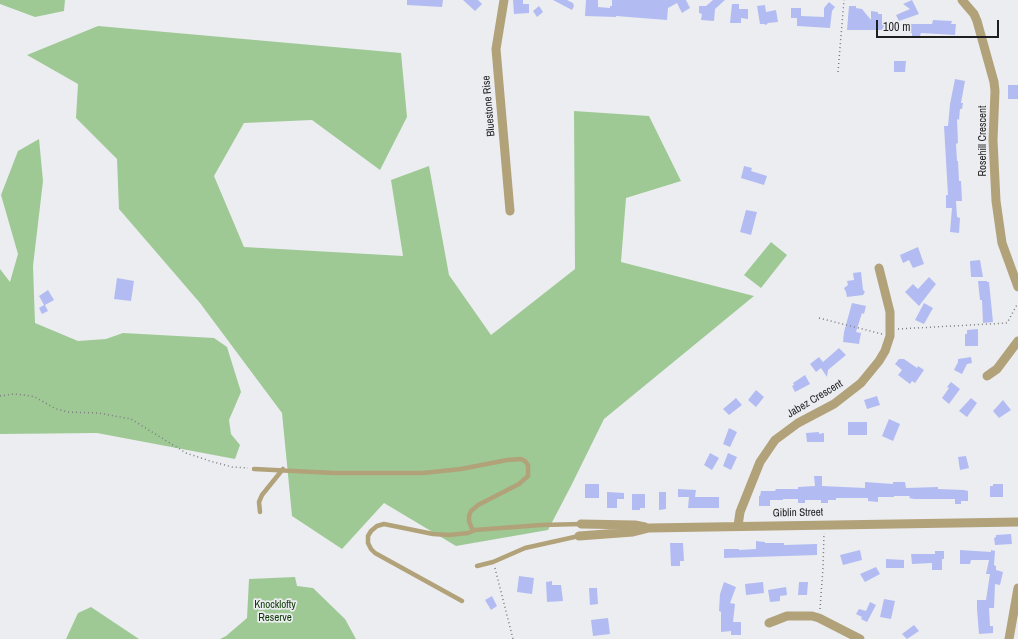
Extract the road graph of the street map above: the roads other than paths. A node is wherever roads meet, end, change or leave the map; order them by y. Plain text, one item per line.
1 (504, 0) edge
2 (962, 0) edge
3 (510, 211) dead end
4 (879, 268) dead end
5 (1018, 287) edge
6 (1018, 341) edge
7 (987, 376) dead end
8 (254, 469) road end
9 (283, 470) junction
10 (260, 512) dead end
11 (1018, 522) edge
12 (581, 524) joint
13 (738, 526) junction
14 (649, 528) junction
15 (475, 530) junction
16 (579, 536) joint
17 (477, 566) dead end
18 (1018, 588) edge
19 (462, 600) dead end
20 (769, 623) dead end
21 (860, 639) edge
22 (1009, 639) edge

1 - 3 street, Bluestone Rise
2 - 5 street, Rosehill Crescent
4 - 13 street, Jabez Crescent
6 - 7 street
8 - 9 lane
9 - 10 lane
9 - 15 lane
11 - 13 street, Giblin Street
12 - 14 street
12 - 15 lane
13 - 14 street, Giblin Street
14 - 16 street, Giblin Street
15 - 19 lane
16 - 17 lane
18 - 22 street
20 - 21 street

